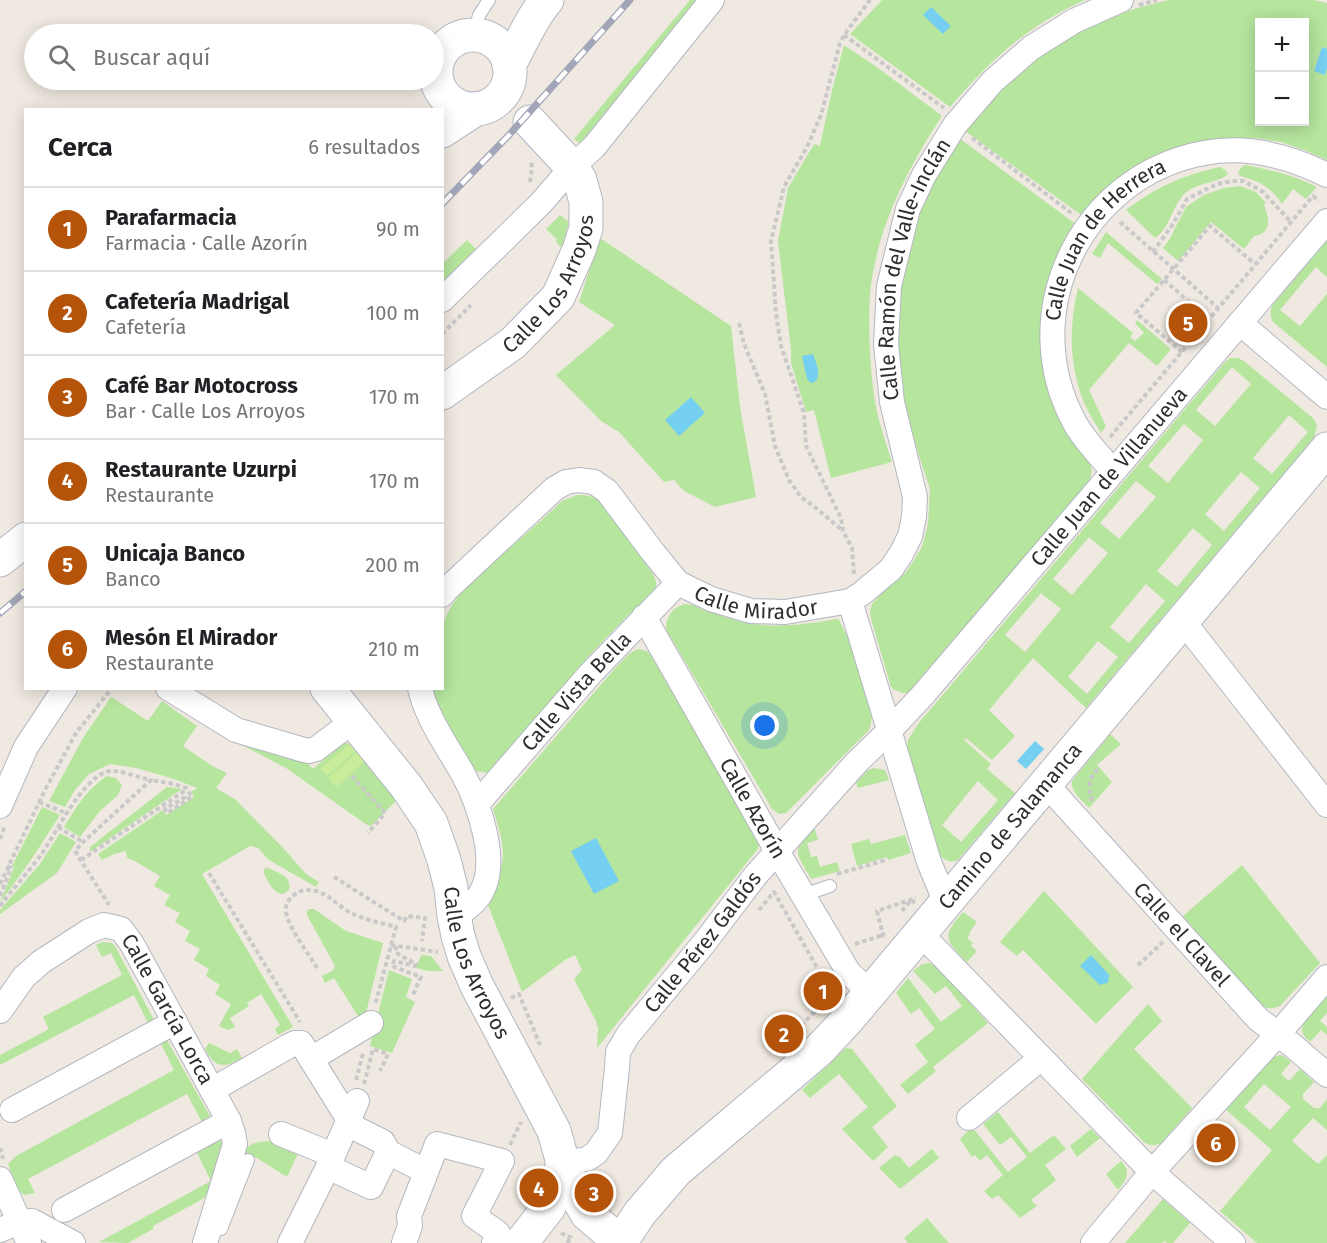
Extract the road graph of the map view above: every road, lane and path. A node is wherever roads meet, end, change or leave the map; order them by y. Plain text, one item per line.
1 (489, 0) edge
2 (712, 0) edge
3 (870, 0) edge
4 (1121, 0) edge
5 (545, 3) edge
6 (478, 35) junction
7 (844, 35) junction
8 (444, 49) edge
9 (435, 99) edge
10 (507, 100) junction
11 (957, 122) junction
12 (444, 130) edge
13 (530, 158) dead end
14 (572, 167) junction
15 (1327, 175) edge
16 (528, 187) dead end
17 (1324, 212) edge
18 (1291, 222) junction
19 (1124, 225) dead end
20 (1088, 226) junction
21 (1309, 242) junction
22 (1153, 252) junction
23 (1255, 264) junction
24 (1173, 269) junction
25 (1164, 280) junction
26 (444, 298) edge
27 (471, 304) dead end
28 (1218, 308) junction
29 (1209, 320) junction
30 (739, 323) dead end
31 (1239, 323) junction
32 (444, 332) edge
33 (1182, 352) junction
34 (444, 392) edge
35 (1327, 398) edge
36 (1106, 442) dead end
37 (1327, 449) edge
38 (1113, 471) junction
39 (843, 531) junction
40 (24, 541) edge
41 (0, 560) edge
42 (678, 583) junction
43 (444, 592) edge
44 (856, 598) junction
45 (644, 618) junction
46 (1183, 621) junction
47 (63, 690) edge
48 (110, 690) edge
49 (171, 690) edge
50 (329, 690) edge
51 (421, 690) edge
52 (353, 721) junction
53 (890, 730) junction
54 (1098, 769) dead end
55 (352, 776) dead end
56 (151, 780) junction
57 (1045, 783) junction
58 (39, 802) junction
59 (477, 804) junction
60 (1327, 805) edge
61 (0, 806) edge
62 (1097, 810) dead end
63 (66, 813) junction
64 (58, 827) junction
65 (368, 833) dead end
66 (83, 842) junction
67 (777, 851) junction
68 (81, 860) junction
69 (886, 860) dead end
70 (8, 866) junction
71 (209, 873) dead end
72 (334, 877) dead end
73 (0, 884) edge
74 (830, 886) dead end
75 (809, 889) junction
76 (0, 896) edge
77 (911, 900) junction
78 (110, 905) dead end
79 (0, 906) edge
80 (915, 912) junction
81 (454, 916) junction
82 (752, 918) dead end
83 (883, 935) junction
84 (393, 937) dead end
85 (1168, 938) dead end
86 (422, 941) dead end
87 (850, 942) dead end
88 (877, 942) dead end
89 (396, 945) dead end
90 (1138, 965) dead end
91 (317, 968) dead end
92 (1327, 977) edge
93 (871, 993) junction
94 (832, 994) dead end
95 (412, 997) dead end
96 (0, 1011) edge
97 (175, 1022) junction
98 (370, 1023) dead end
99 (302, 1026) dead end
100 (1278, 1034) junction
101 (1041, 1058) junction
102 (311, 1059) junction
103 (380, 1071) dead end
104 (1327, 1075) edge
105 (212, 1090) junction
106 (535, 1094) junction
107 (12, 1110) dead end
108 (351, 1115) junction
109 (969, 1118) dead end
110 (231, 1127) junction
111 (281, 1134) dead end
112 (388, 1152) junction
113 (248, 1160) dead end
114 (330, 1161) junction
115 (502, 1161) junction
116 (563, 1163) junction
117 (425, 1171) junction
118 (1152, 1172) junction
119 (0, 1179) edge
120 (549, 1207) junction
121 (64, 1210) dead end
122 (587, 1214) junction
123 (16, 1232) edge
124 (58, 1241) edge
125 (205, 1242) edge
126 (290, 1243) edge
127 (404, 1243) edge
128 (494, 1243) edge
129 (521, 1243) edge
130 (620, 1243) edge
131 (1093, 1243) edge
132 (1233, 1243) edge

1 - 6 lane
2 - 14 street
3 - 7 path
4 - 11 street, Calle Ramón del Valle-Inclán
5 - 6 street
5 - 10 street
6 - 8 street
6 - 10 street
7 - 11 path
7 - 39 path
9 - 10 street
10 - 12 street
10 - 14 street, Calle Los Arroyos
11 - 20 path
11 - 44 street, Calle Ramón del Valle-Inclán
13 - 16 path
14 - 26 street
14 - 34 street, Calle Los Arroyos
15 - 20 street, Calle Juan de Herrera
17 - 18 path
17 - 21 street, Calle Juan de Villanueva
18 - 21 path
18 - 22 path
18 - 23 path
19 - 22 path
20 - 38 street, Calle Juan de Herrera
21 - 31 street, Calle Juan de Villanueva
22 - 24 path
23 - 24 path
23 - 28 path
24 - 25 path
24 - 28 path
25 - 29 path
25 - 33 path
27 - 32 path
28 - 29 path
29 - 33 path
30 - 39 path
31 - 35 street
31 - 38 street, Calle Juan de Villanueva
33 - 36 path
37 - 46 street, Camino de Salamanca
38 - 53 street, Calle Juan de Villanueva
39 - 44 path
40 - 41 street
42 - 43 street, Calle Mirador
42 - 44 street, Calle Mirador
42 - 45 street, Calle Vista Bella
44 - 53 street, Calle Mirador
45 - 59 street, Calle Vista Bella
45 - 67 street, Calle Azorín
46 - 57 street, Camino de Salamanca
46 - 60 street
47 - 61 street
48 - 58 path
49 - 52 street
50 - 52 street, Calle Los Arroyos
51 - 59 street
52 - 81 street, Calle Los Arroyos
53 - 67 street, Calle Pérez Galdós
53 - 80 street, Calle Mirador
54 - 62 path
55 - 65 path
56 - 63 path
56 - 66 path
56 - 68 path
57 - 80 street, Camino de Salamanca
57 - 100 street, Calle el Clavel
58 - 63 path
58 - 70 path
59 - 81 street
63 - 64 path
64 - 66 path
64 - 79 path
66 - 68 path
67 - 75 street, Calle Azorín
67 - 116 street, Calle Pérez Galdós
68 - 78 path
69 - 75 path
70 - 73 path
70 - 76 path
71 - 99 path
72 - 86 path
74 - 75 lane
75 - 93 street, Calle Azorín
77 - 80 path
77 - 80 path
77 - 80 path
77 - 83 path
80 - 83 path
80 - 93 street, Camino de Salamanca
80 - 101 street, Calle Mirador
81 - 106 street, Calle Los Arroyos
82 - 94 path
83 - 87 path
83 - 88 path
84 - 91 path
85 - 90 path
89 - 95 path
92 - 100 street
93 - 130 street, Camino de Salamanca
96 - 97 street, Calle García Lorca
97 - 105 street, Calle García Lorca
97 - 107 street
98 - 102 street
100 - 104 street, Calle el Clavel
100 - 118 street
101 - 109 street
101 - 118 street, Calle Mirador
102 - 105 street
102 - 108 street
103 - 108 path
105 - 110 street, Calle García Lorca
106 - 115 path
106 - 116 street, Calle Los Arroyos
108 - 112 street
108 - 114 street
110 - 121 street
110 - 125 street
111 - 114 street
112 - 114 street
112 - 117 street
113 - 125 lane
114 - 126 street
115 - 117 street
115 - 128 street
116 - 120 street
116 - 122 street, Calle Los Arroyos
117 - 127 street
118 - 131 street
118 - 132 street, Calle Mirador
119 - 123 street
120 - 122 street, Calle Los Arroyos
120 - 129 street
122 - 130 street, Calle Los Arroyos
123 - 124 street

